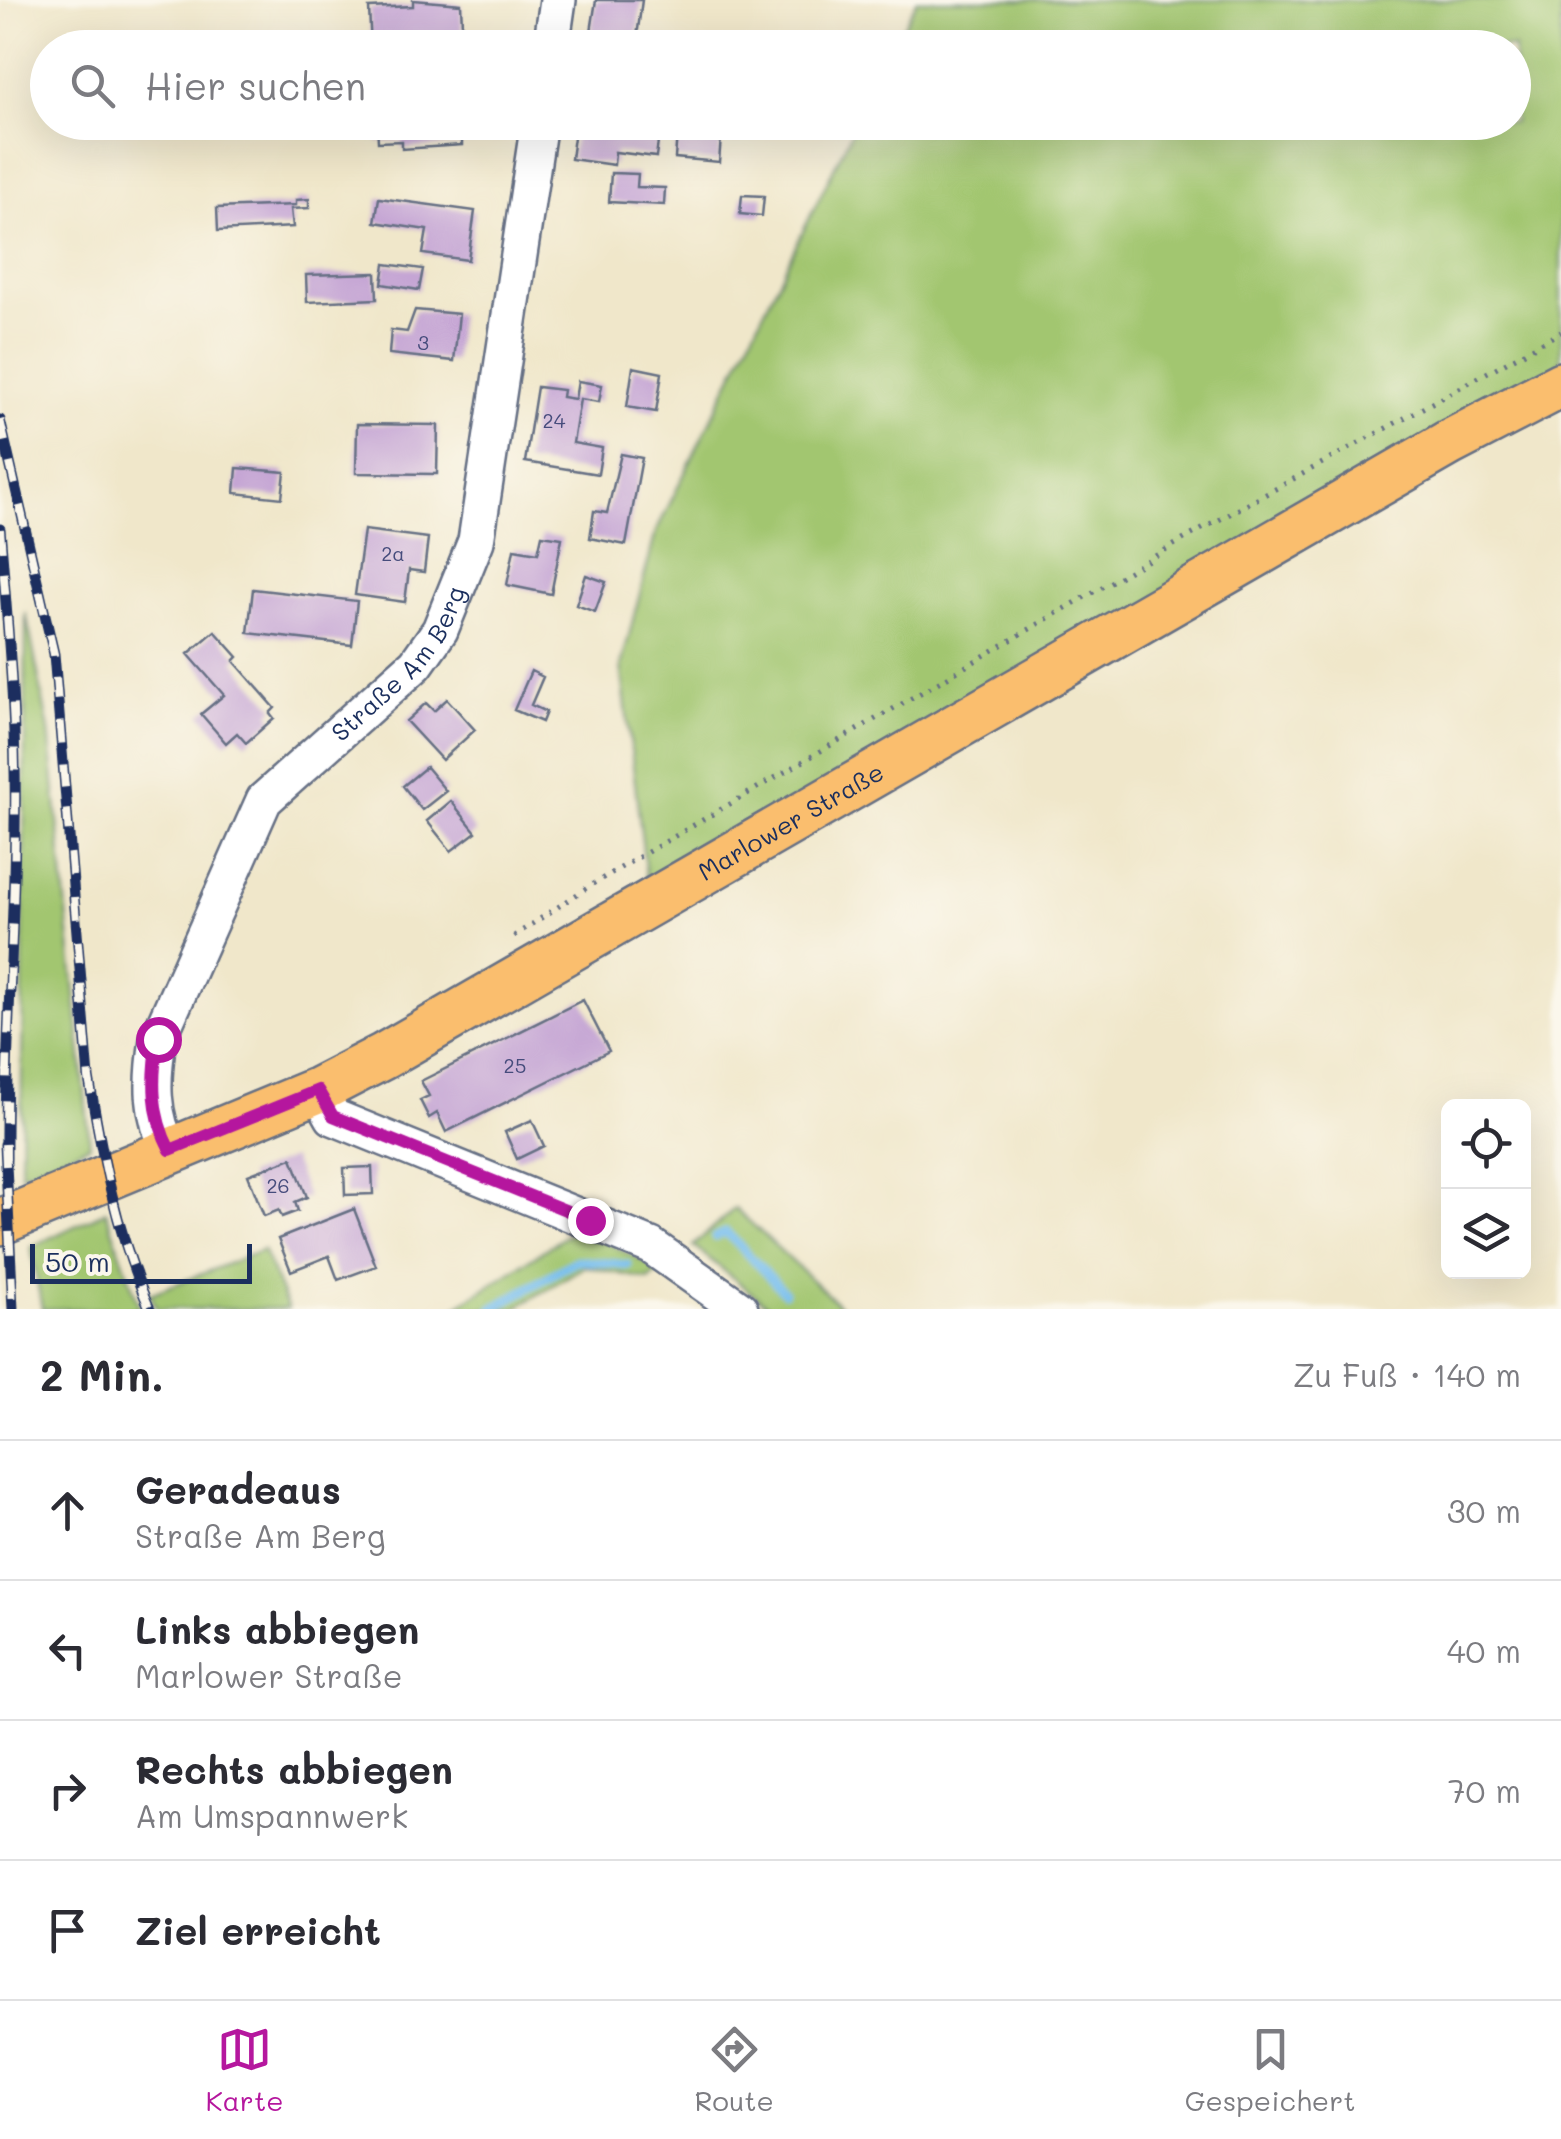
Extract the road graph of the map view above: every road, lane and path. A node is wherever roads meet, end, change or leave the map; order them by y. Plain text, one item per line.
1 (558, 0) edge
2 (554, 30) edge
3 (536, 140) edge
4 (1561, 332) edge
5 (1561, 385) edge
6 (505, 947) dead end
7 (318, 1090) junction
8 (170, 1150) junction
9 (0, 1222) edge
10 (740, 1309) edge

1 - 2 street
3 - 8 street, Straße Am Berg
4 - 6 path
5 - 7 main road, Marlower Straße
7 - 8 main road, Marlower Straße
7 - 10 street
8 - 9 main road, Marlower Straße

